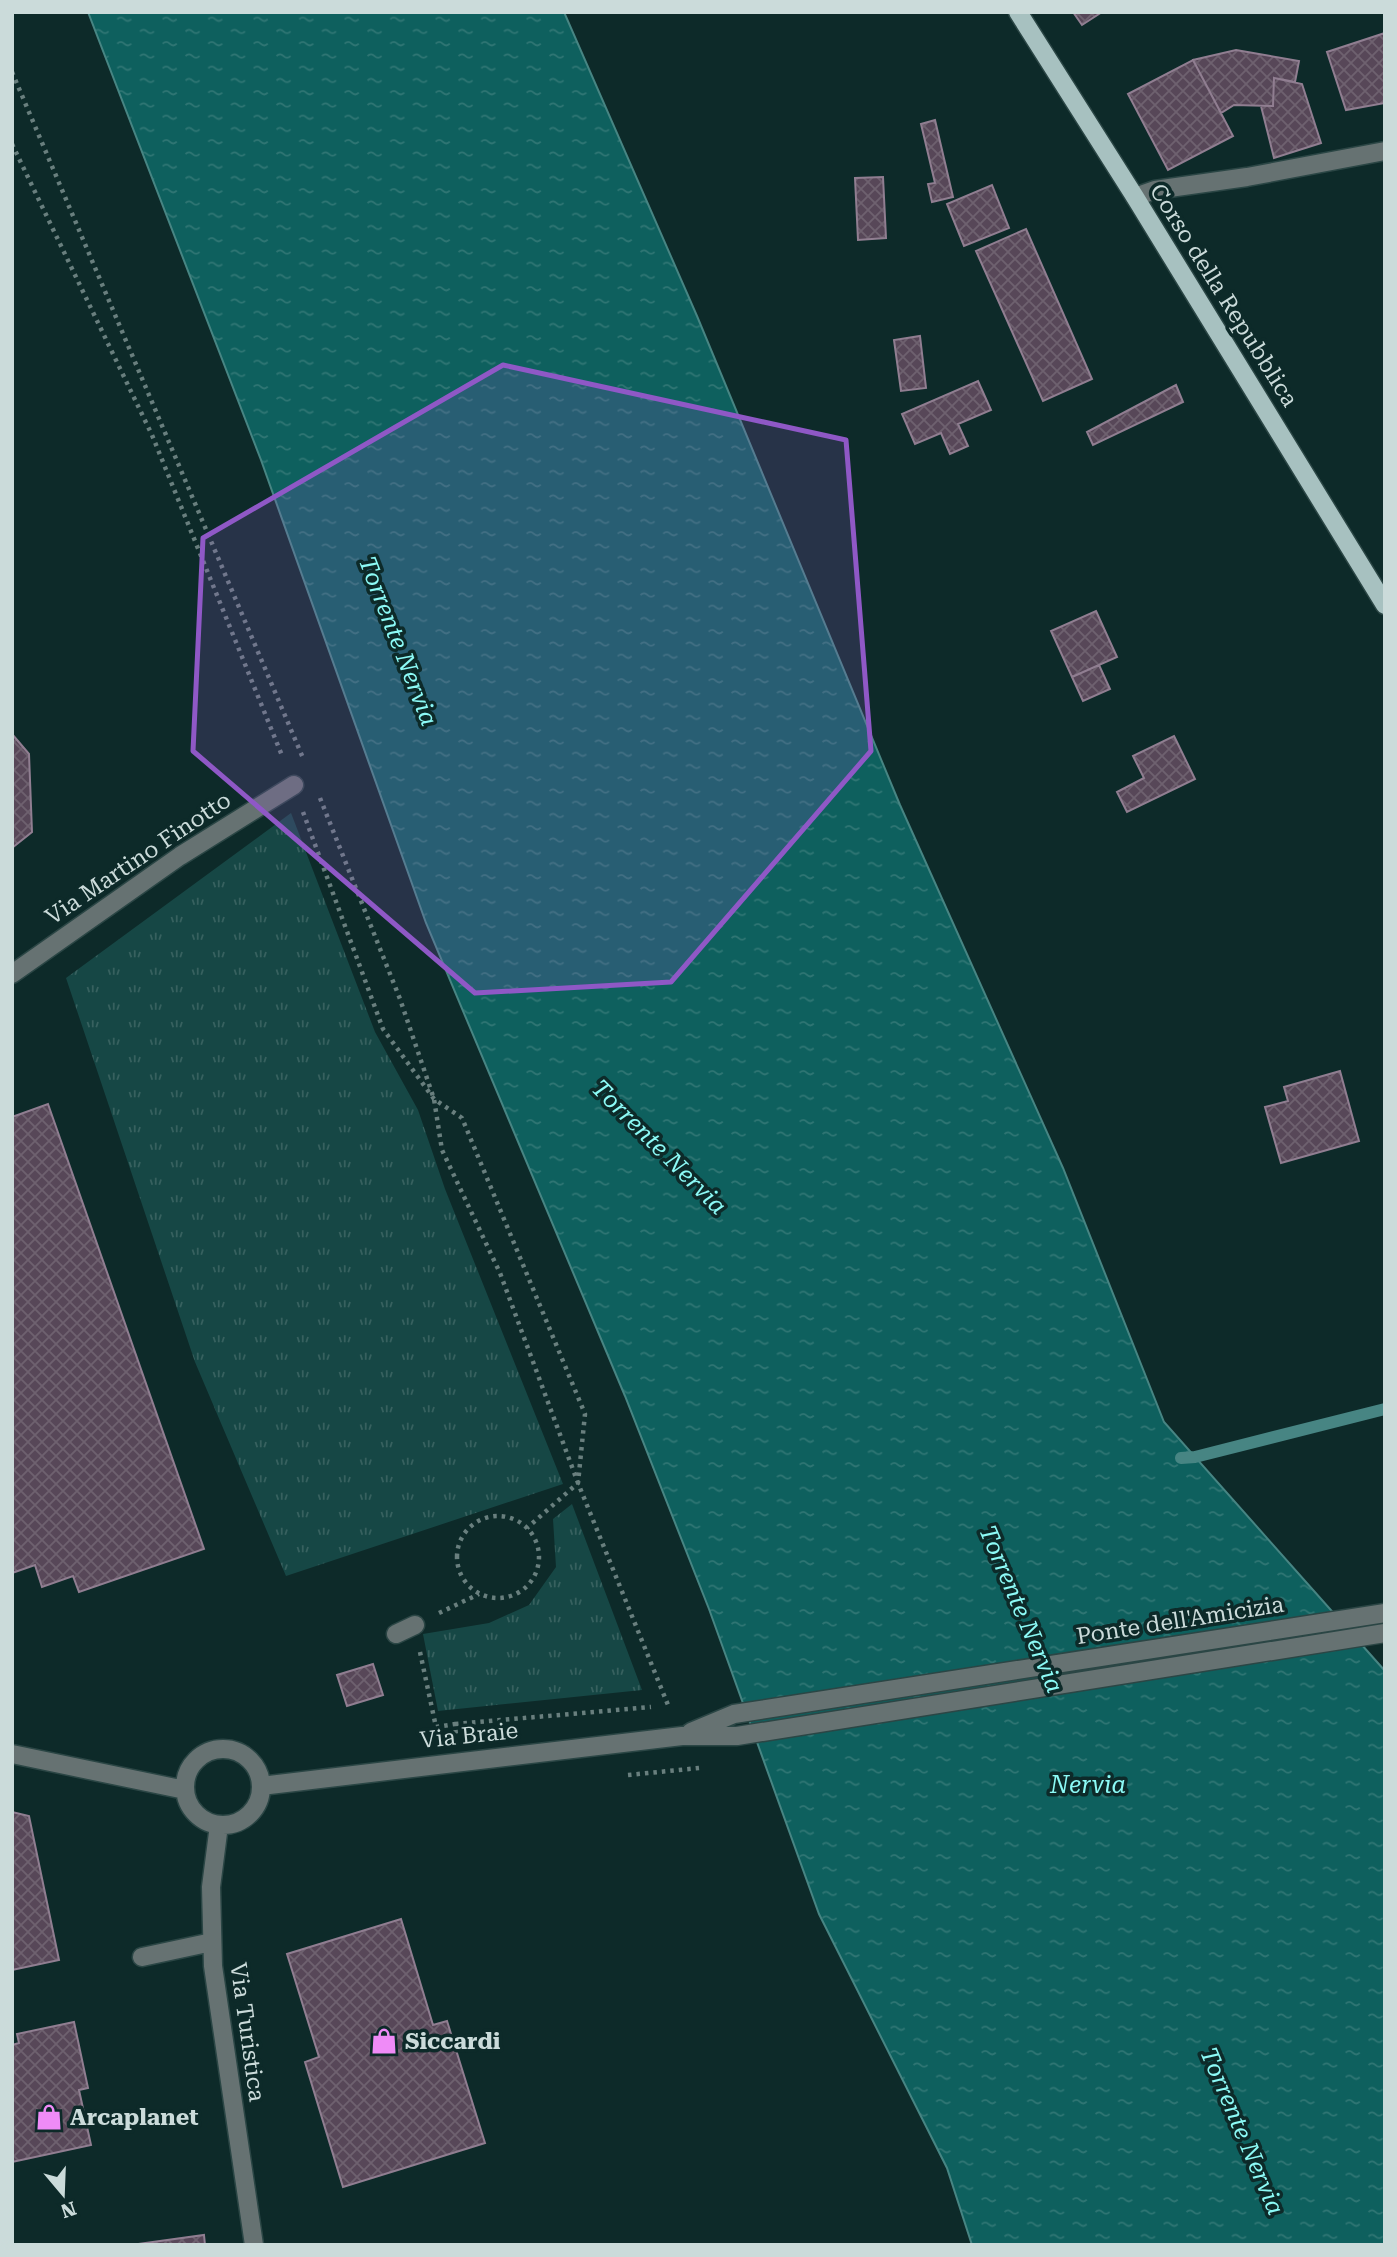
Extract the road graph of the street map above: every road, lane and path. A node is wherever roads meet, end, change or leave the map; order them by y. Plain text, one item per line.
1 (1018, 12) edge
2 (12, 72) edge
3 (1385, 151) edge
4 (1135, 197) junction
5 (1385, 605) edge
6 (306, 766) dead end
7 (294, 785) dead end
8 (317, 792) dead end
9 (12, 974) edge
10 (578, 1483) junction
11 (527, 1528) junction
12 (479, 1594) junction
13 (1385, 1613) edge
14 (415, 1625) junction
15 (1385, 1633) edge
16 (396, 1634) dead end
17 (430, 1700) dead end
18 (455, 1724) dead end
19 (682, 1736) junction
20 (12, 1754) edge
21 (261, 1786) junction
22 (185, 1790) junction
23 (219, 1825) junction
24 (212, 1942) junction
25 (142, 1957) dead end
26 (254, 2245) edge

1 - 4 main road, Corso della Repubblica
2 - 6 path
3 - 4 street
4 - 5 main road, Corso della Repubblica
7 - 9 street, Via Martino Finotto
8 - 10 path
10 - 11 path
10 - 18 path
11 - 12 path
11 - 12 path
12 - 14 path
13 - 19 street, Ponte dell'Amicizia
14 - 16 street
14 - 17 path
15 - 19 street, Ponte dell'Amicizia
19 - 21 street, Via Braie
20 - 22 street
21 - 22 street
21 - 23 street
22 - 23 street
23 - 24 street, Via Turistica
24 - 25 street
24 - 26 street, Via Turistica

